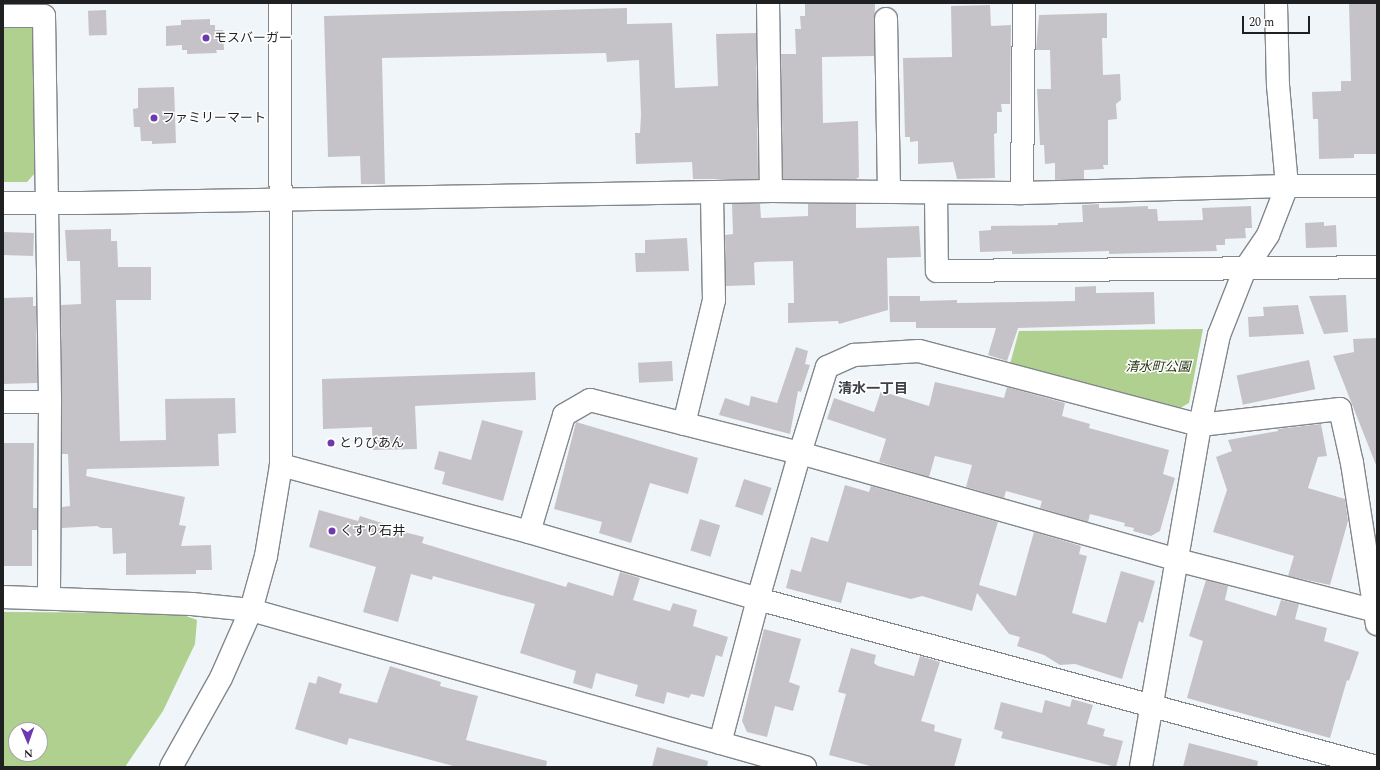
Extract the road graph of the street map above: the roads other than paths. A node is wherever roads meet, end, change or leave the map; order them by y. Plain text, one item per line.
1 (280, 3) edge
2 (768, 3) edge
3 (1024, 3) edge
4 (1276, 3) edge
5 (3, 16) edge
6 (886, 19) dead end
7 (1288, 186) junction
8 (1377, 186) edge
9 (771, 191) junction
10 (889, 191) junction
11 (1022, 193) junction
12 (712, 194) junction
13 (936, 194) junction
14 (282, 200) junction
15 (3, 202) edge
16 (47, 204) junction
17 (1377, 267) edge
18 (1245, 268) junction
19 (3, 402) edge
20 (50, 402) junction
21 (684, 424) junction
22 (1200, 425) junction
23 (800, 453) junction
24 (280, 465) junction
25 (529, 532) junction
26 (1177, 560) junction
27 (3, 597) edge
28 (49, 598) junction
29 (758, 599) junction
30 (251, 610) junction
31 (1376, 617) edge
32 (1153, 707) junction
33 (720, 743) junction
34 (171, 767) edge
35 (805, 767) edge
36 (1142, 767) edge
37 (1377, 767) edge

1 - 14 street
2 - 9 street
3 - 11 street
4 - 7 street
5 - 16 street
6 - 10 street
7 - 8 street
7 - 11 street
7 - 18 street
9 - 10 street
9 - 12 street
10 - 13 street
11 - 13 street
12 - 14 street
12 - 21 street
13 - 18 street
14 - 16 street
14 - 24 street
15 - 16 street
16 - 20 street
17 - 18 street
18 - 22 street
19 - 20 street
20 - 28 street
21 - 23 street
21 - 25 street
22 - 23 street
22 - 26 street
22 - 31 street
23 - 26 street
23 - 29 street
24 - 25 street
24 - 30 street
25 - 29 street
26 - 31 street
26 - 32 street
27 - 28 street
28 - 30 street
29 - 32 street
29 - 33 street
30 - 33 street
30 - 34 street
32 - 36 street
32 - 37 street
33 - 35 street

